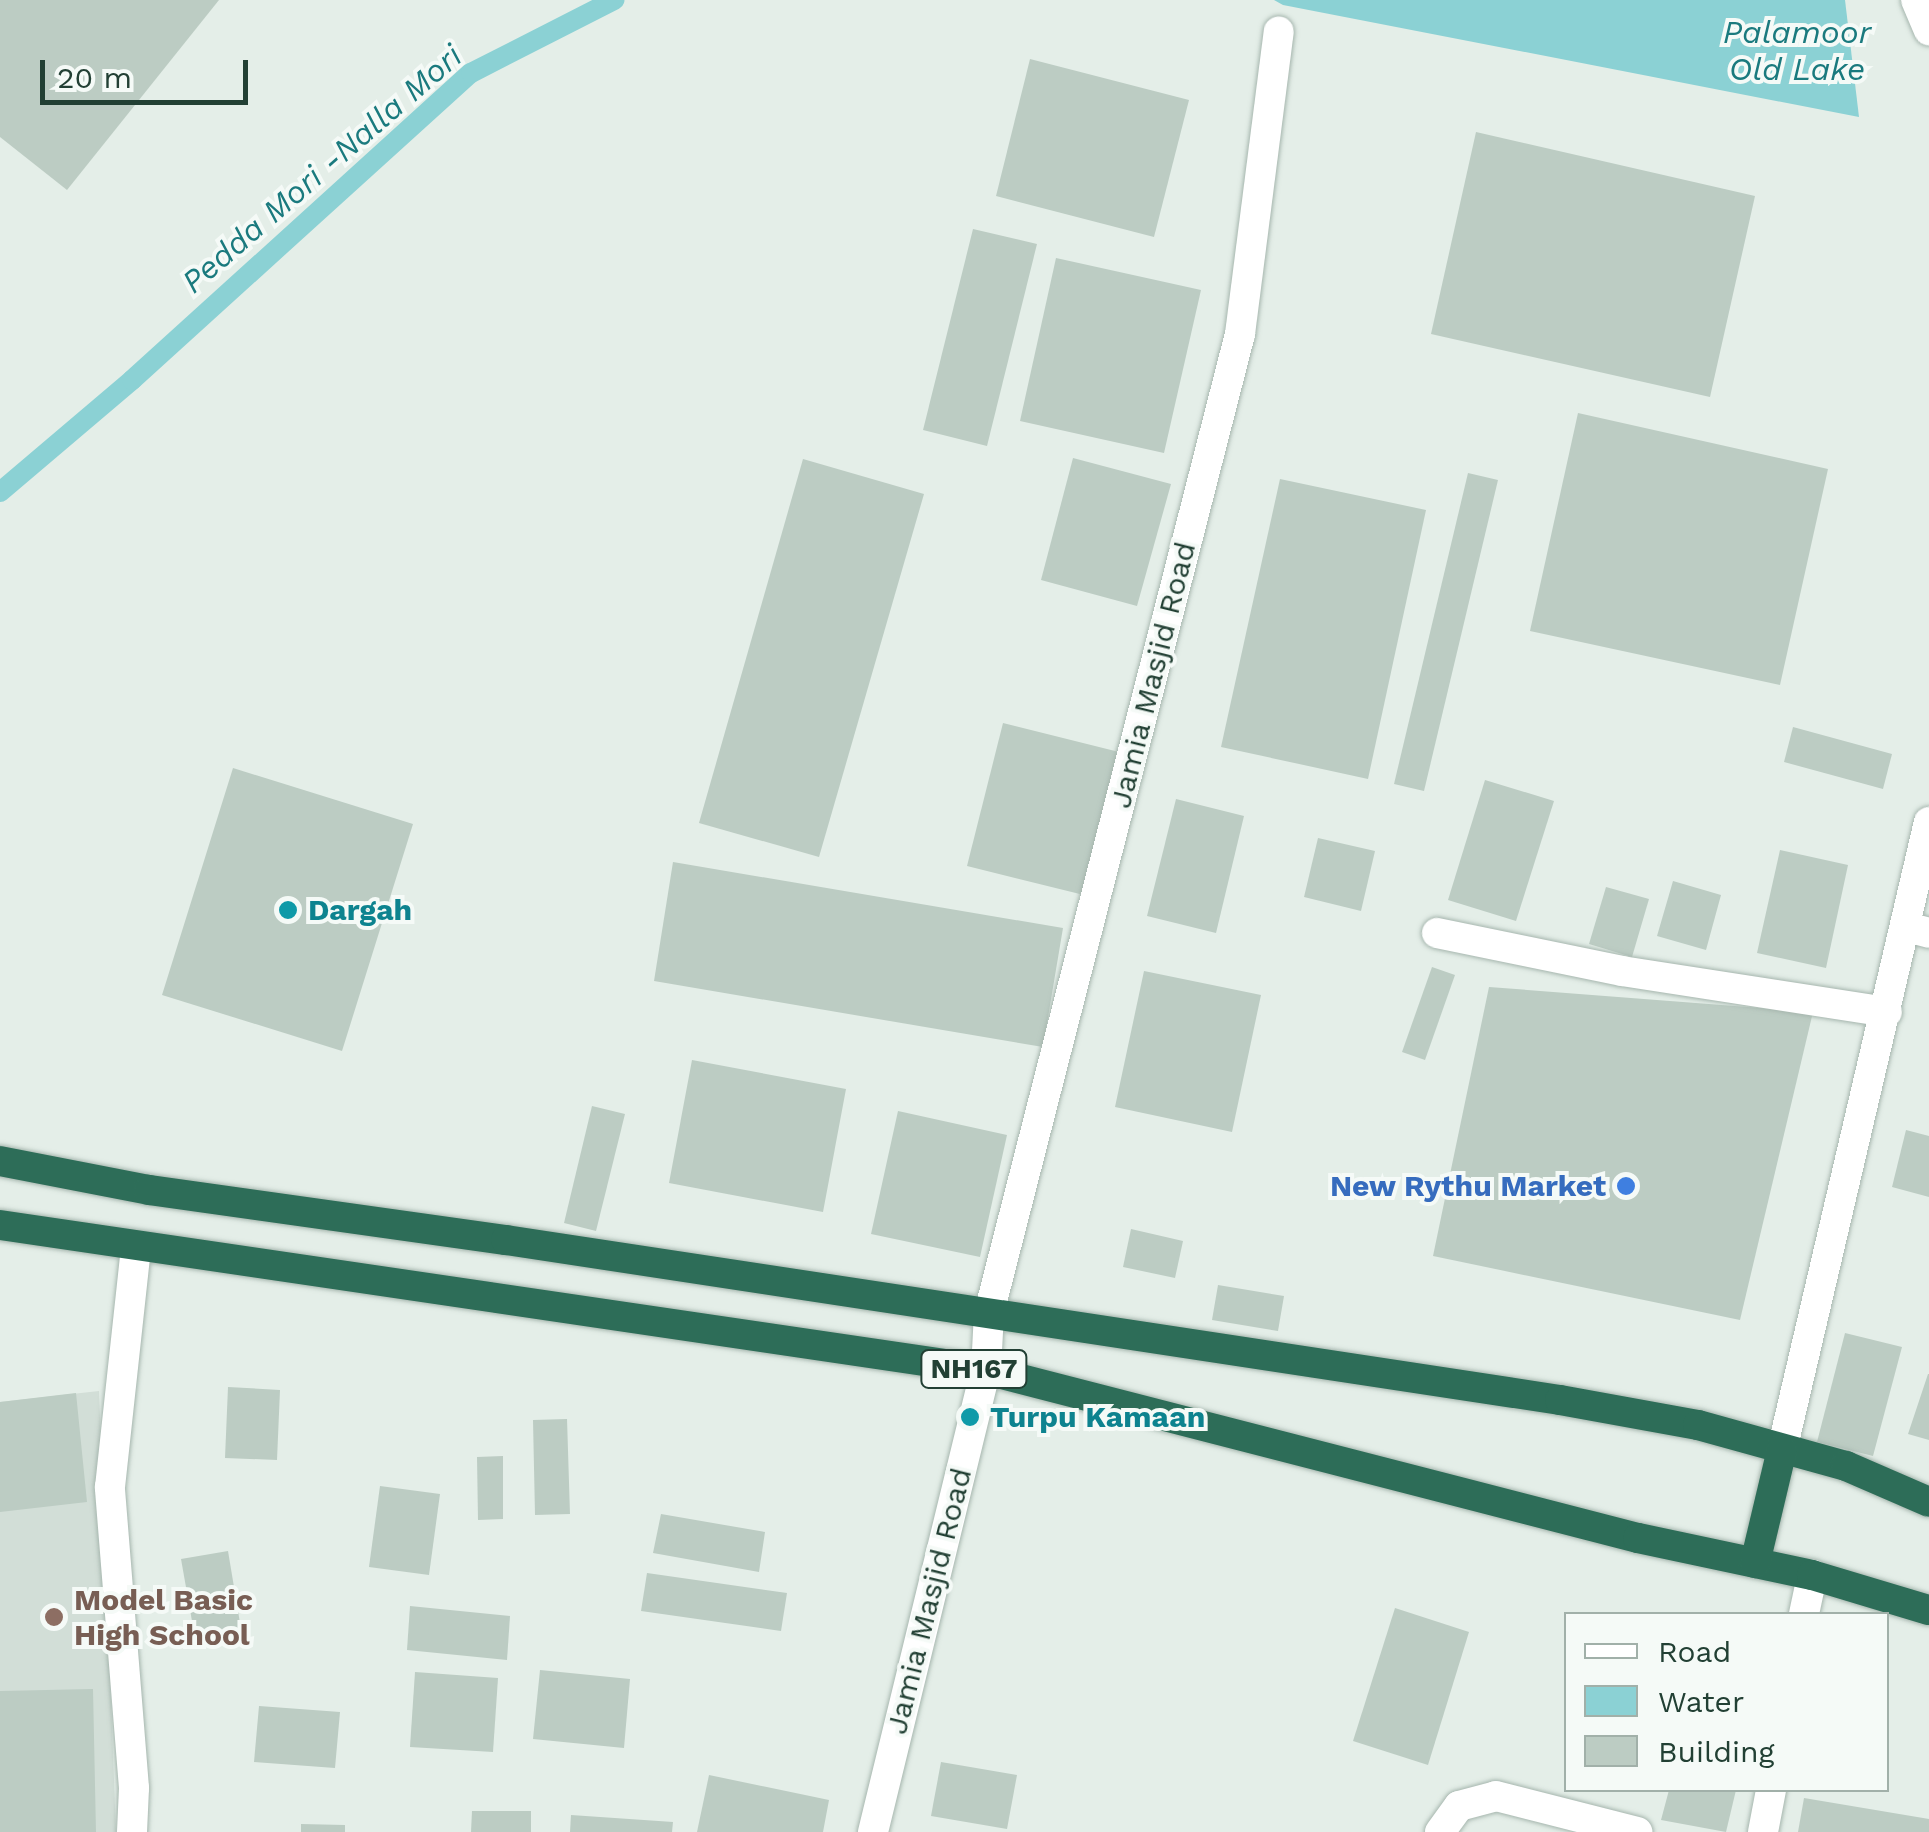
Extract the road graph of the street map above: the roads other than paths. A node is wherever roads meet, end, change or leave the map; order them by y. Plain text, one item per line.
1 (1916, 0) edge
2 (1929, 30) edge
3 (1279, 31) dead end
4 (1929, 822) edge
5 (1918, 930) edge
6 (1437, 933) dead end
7 (1887, 1012) junction
8 (0, 1161) edge
9 (0, 1224) edge
10 (136, 1246) junction
11 (990, 1313) junction
12 (986, 1370) junction
13 (1782, 1450) junction
14 (1929, 1502) edge
15 (1755, 1563) junction
16 (1812, 1575) junction
17 (1929, 1610) edge
18 (1804, 1612) edge
19 (1772, 1792) edge
20 (132, 1832) edge
21 (873, 1832) edge
22 (1440, 1832) edge
23 (1636, 1832) edge
24 (1764, 1832) edge

1 - 2 street
3 - 11 street, Jamia Masjid Road
4 - 5 street
5 - 7 street
6 - 7 street
7 - 13 street
8 - 11 highway, NH167
9 - 10 highway, NH167
10 - 12 highway, NH167
10 - 20 street
11 - 12 street, Jamia Masjid Road
11 - 13 highway, NH167
12 - 15 highway, NH167
12 - 21 street, Jamia Masjid Road
13 - 14 highway, NH167
13 - 15 highway
15 - 16 highway, NH167
16 - 17 highway, NH167
16 - 18 street
19 - 24 street
22 - 23 street

